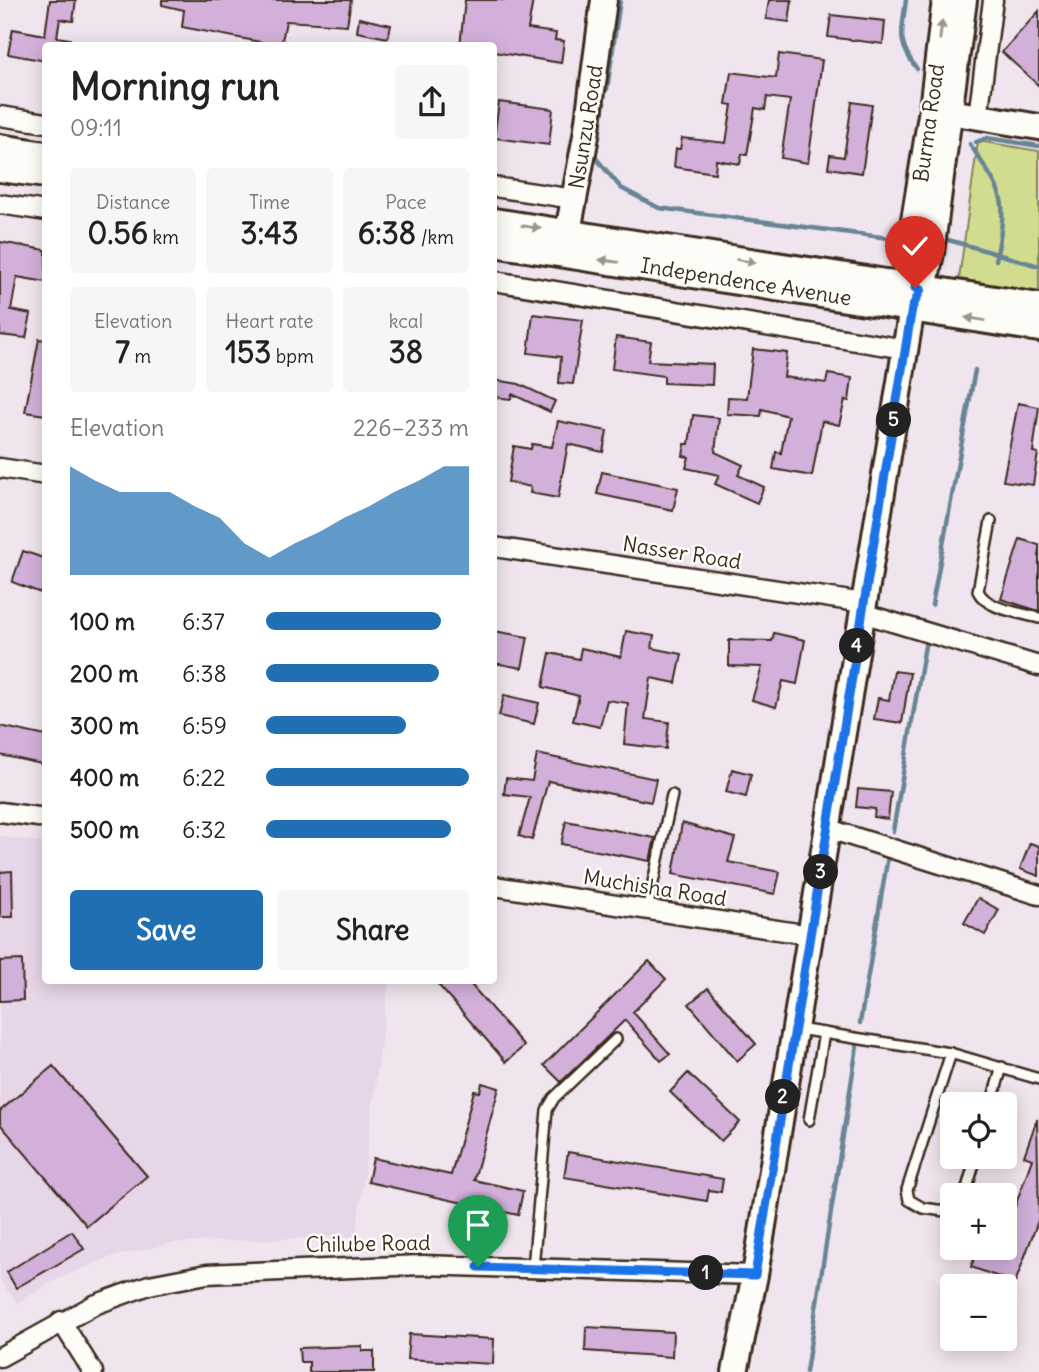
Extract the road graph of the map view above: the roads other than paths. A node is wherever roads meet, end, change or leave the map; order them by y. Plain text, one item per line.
1 (604, 0) edge
2 (945, 0) edge
3 (964, 0) edge
4 (993, 0) edge
5 (940, 111) junction
6 (0, 116) edge
7 (978, 117) junction
8 (42, 122) edge
9 (1039, 127) edge
10 (0, 147) edge
11 (42, 153) edge
12 (0, 169) edge
13 (42, 175) edge
14 (497, 187) edge
15 (574, 199) junction
16 (0, 204) edge
17 (42, 210) edge
18 (497, 222) edge
19 (565, 243) junction
20 (497, 244) edge
21 (497, 281) edge
22 (914, 295) junction
23 (1039, 306) edge
24 (1039, 329) edge
25 (905, 349) junction
26 (0, 467) edge
27 (42, 474) edge
28 (991, 521) dead end
29 (497, 547) edge
30 (863, 608) junction
31 (1039, 618) edge
32 (1039, 666) edge
33 (672, 795) dead end
34 (0, 812) edge
35 (42, 817) edge
36 (829, 829) junction
37 (497, 886) edge
38 (1039, 895) edge
39 (647, 910) junction
40 (810, 935) junction
41 (794, 1028) junction
42 (824, 1033) junction
43 (616, 1039) dead end
44 (950, 1053) junction
45 (1002, 1067) junction
46 (1039, 1079) edge
47 (995, 1092) edge
48 (809, 1120) dead end
49 (940, 1210) edge
50 (533, 1268) junction
51 (755, 1275) junction
52 (61, 1321) junction
53 (0, 1357) edge
54 (93, 1372) edge
55 (735, 1372) edge

1 - 15 street, Nsunzu Road
5 -> 2 street, Burma Road
3 - 5 street, Burma Road
4 - 7 street
5 - 7 street
5 - 22 street, Burma Road
6 - 8 street
7 - 9 street
10 - 11 street
12 - 13 street
14 - 15 street
15 - 19 street, Nsunzu Road
16 - 17 street
18 -> 19 street, Independence Avenue
19 - 20 street, Independence Avenue
19 - 22 street, Independence Avenue
21 - 25 street
22 - 23 street, Independence Avenue
24 -> 22 street, Independence Avenue
22 - 25 street, Burma Road
25 - 30 street, Burma Road
26 - 27 street
28 - 31 lane
29 - 30 street, Nasser Road
30 - 32 street, Nasser Road
30 - 36 street, Burma Road
33 - 39 lane
34 - 35 street
36 - 38 street
36 - 40 street, Burma Road
37 - 39 street, Muchisha Road
39 - 40 street, Muchisha Road
40 - 41 street, Burma Road
41 - 42 lane
41 - 51 street, Burma Road
42 - 44 lane
42 - 48 lane
43 - 50 lane
44 - 45 lane
44 - 49 lane
45 - 46 lane
45 - 47 lane
50 - 51 street, Chilube Road
50 - 52 street, Chilube Road
51 - 55 street, Burma Road
52 - 53 street, Chilube Road
52 - 54 street

